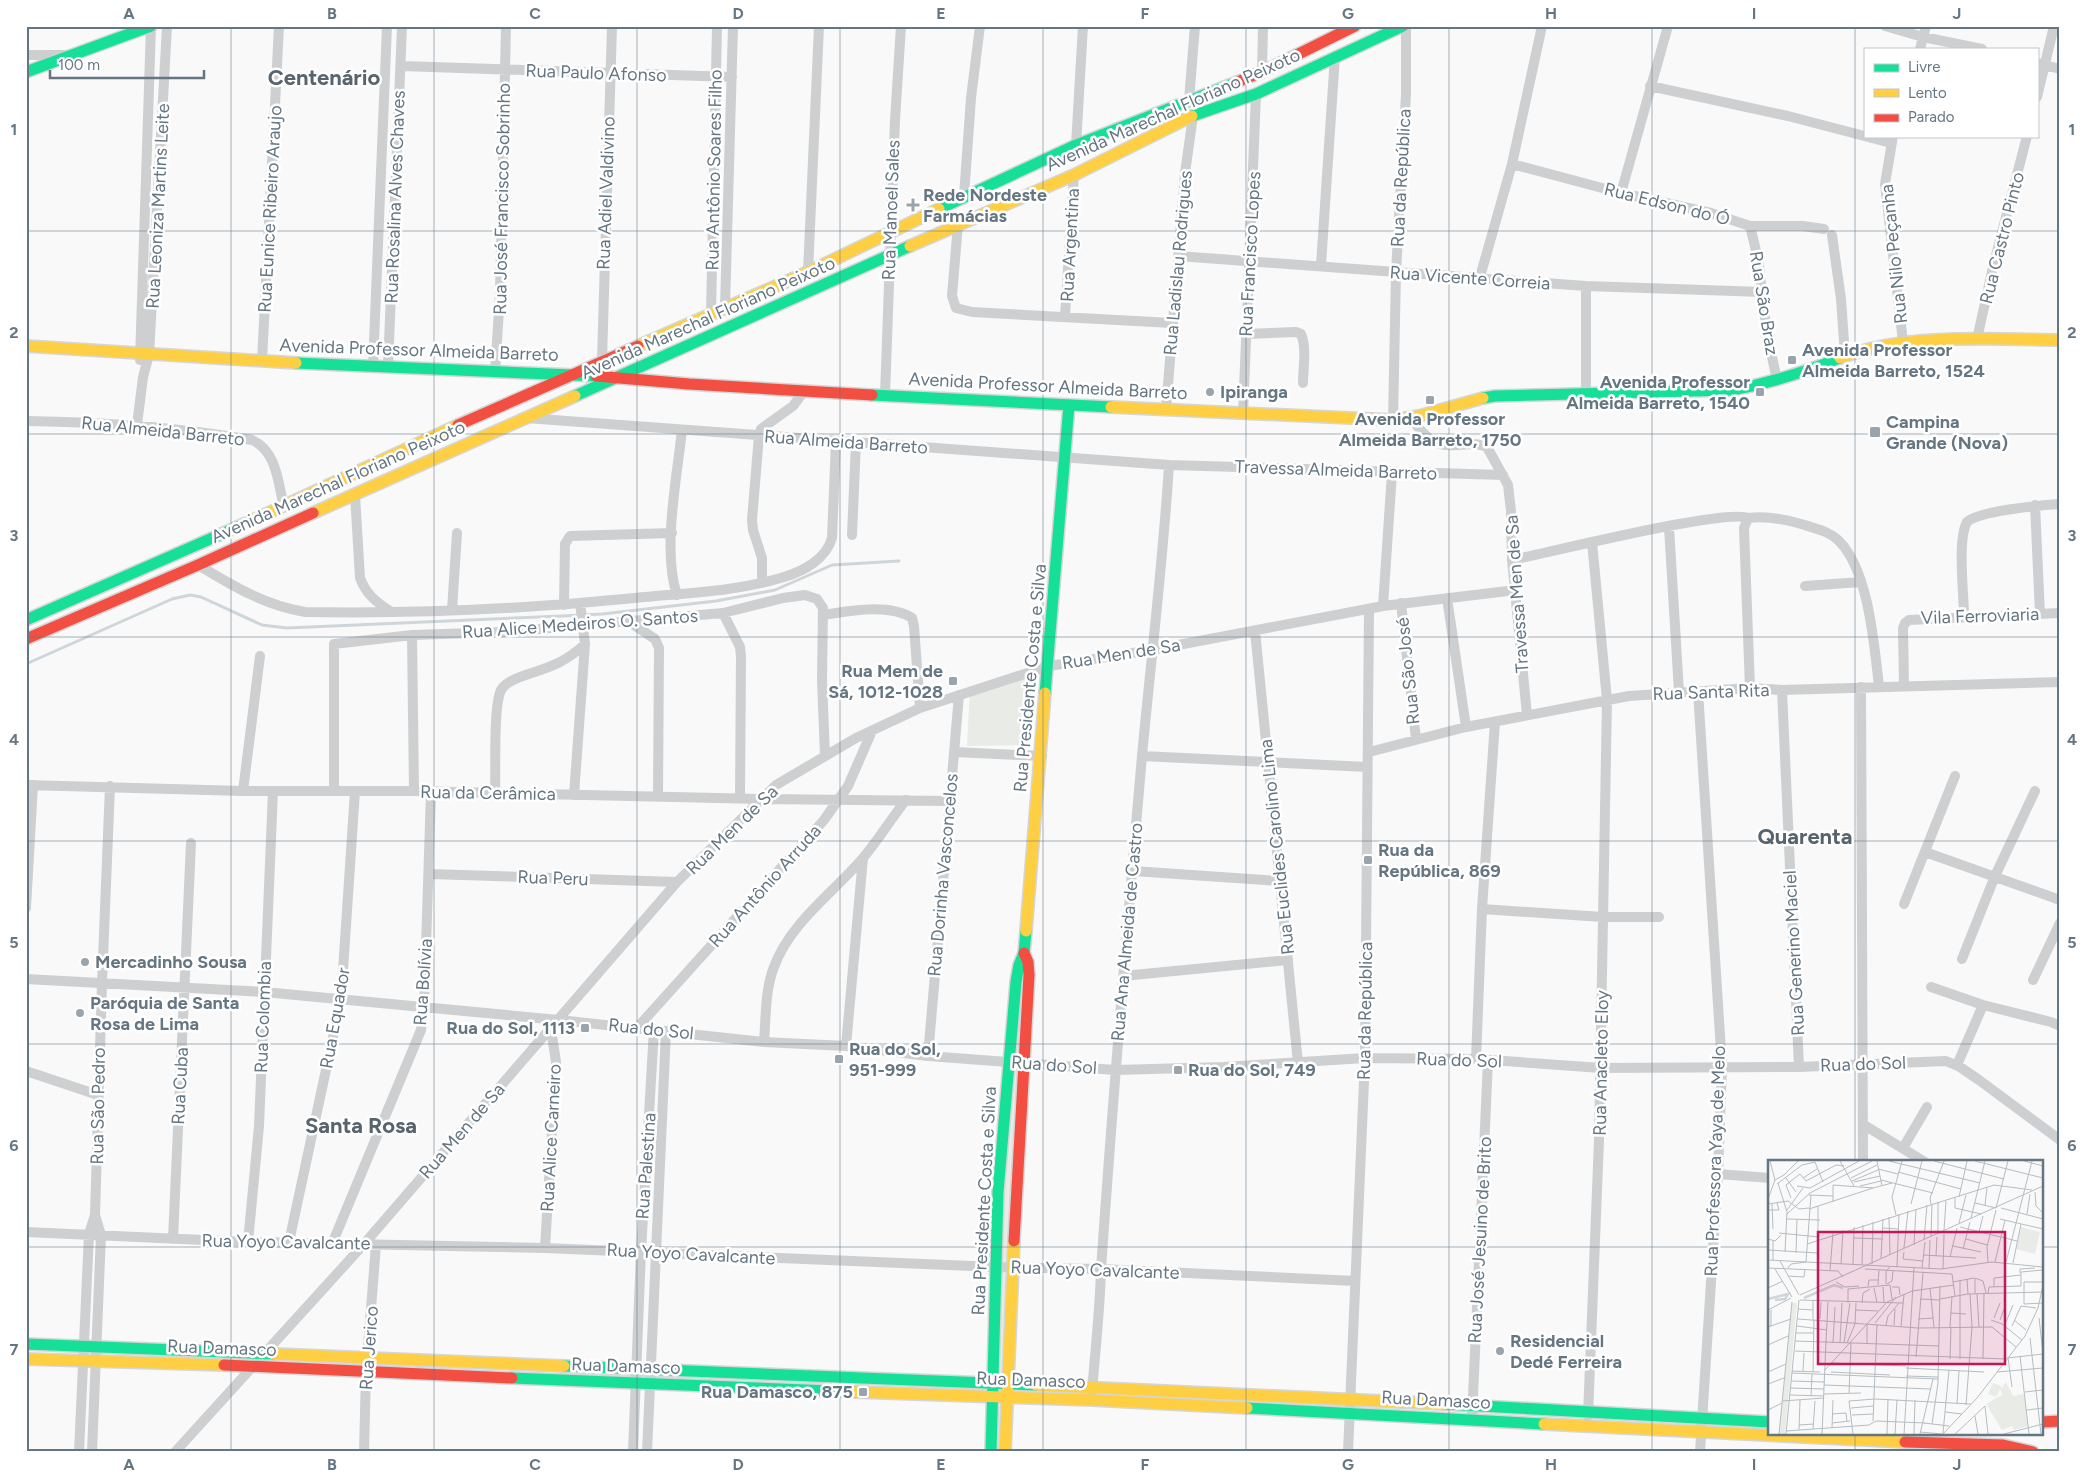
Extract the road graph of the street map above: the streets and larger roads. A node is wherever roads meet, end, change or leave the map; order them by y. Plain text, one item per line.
1 (151, 26) edge
2 (167, 26) edge
3 (279, 26) edge
4 (387, 26) edge
5 (402, 26) edge
6 (506, 26) edge
7 (612, 26) edge
8 (717, 26) edge
9 (733, 26) edge
10 (819, 26) edge
11 (901, 26) edge
12 (980, 26) edge
13 (1083, 26) edge
14 (1195, 26) edge
15 (1263, 26) edge
16 (1355, 26) edge
17 (1405, 26) edge
18 (1542, 26) edge
19 (1668, 26) edge
20 (1885, 26) edge
21 (1926, 26) edge
22 (2054, 26) edge
23 (1338, 30) edge
24 (1923, 37) junction
25 (1920, 48) edge
26 (1977, 48) edge
27 (26, 55) edge
28 (72, 56) junction
29 (1335, 56) junction
30 (2041, 64) edge
31 (401, 66) junction
32 (2060, 69) edge
33 (505, 70) junction
34 (26, 72) edge
35 (1262, 72) junction
36 (610, 73) junction
37 (716, 77) junction
38 (732, 77) junction
39 (1650, 86) junction
40 (2038, 88) edge
41 (1256, 94) junction
42 (1189, 100) junction
43 (1193, 116) junction
44 (1864, 134) edge
45 (2026, 138) edge
46 (1892, 140) edge
47 (1076, 145) junction
48 (1512, 164) junction
49 (1074, 174) junction
50 (1621, 193) junction
51 (964, 196) junction
52 (958, 224) junction
53 (1750, 226) junction
54 (890, 234) junction
55 (890, 256) junction
56 (1178, 256) junction
57 (1249, 260) junction
58 (1322, 265) junction
59 (808, 272) junction
60 (1396, 272) junction
61 (1480, 277) junction
62 (1586, 286) junction
63 (1763, 292) junction
64 (725, 308) junction
65 (711, 314) junction
66 (1065, 316) junction
67 (1172, 323) junction
68 (1246, 334) junction
69 (1977, 339) junction
70 (2060, 340) edge
71 (1903, 342) junction
72 (26, 346) edge
73 (144, 355) junction
74 (1845, 356) junction
75 (602, 360) junction
76 (262, 362) junction
77 (373, 366) junction
78 (388, 367) junction
79 (495, 373) junction
80 (572, 374) junction
81 (615, 379) junction
82 (1777, 380) junction
83 (1303, 383) dead end
84 (805, 390) junction
85 (885, 394) junction
86 (1586, 394) junction
87 (1069, 405) junction
88 (1166, 410) junction
89 (1244, 414) junction
90 (522, 418) junction
91 (1410, 418) junction
92 (1393, 420) junction
93 (26, 421) edge
94 (137, 425) junction
95 (682, 430) junction
96 (759, 436) junction
97 (836, 441) junction
98 (856, 442) junction
99 (1065, 458) junction
100 (1169, 465) junction
101 (1392, 473) junction
102 (1502, 475) junction
103 (355, 495) junction
104 (2060, 504) edge
105 (2036, 505) junction
106 (284, 507) junction
107 (1751, 517) junction
108 (1668, 527) junction
109 (457, 533) dead end
110 (672, 533) junction
111 (852, 535) dead end
112 (1592, 542) junction
113 (1512, 560) junction
114 (198, 565) junction
115 (1861, 582) junction
116 (762, 583) junction
117 (1805, 586) dead end
118 (1516, 590) junction
119 (677, 595) junction
120 (1447, 598) junction
121 (1401, 603) junction
122 (564, 605) junction
123 (1383, 606) junction
124 (452, 610) junction
125 (1370, 610) junction
126 (390, 611) junction
127 (723, 613) junction
128 (2060, 613) edge
129 (2040, 614) junction
130 (581, 615) junction
131 (823, 615) junction
132 (1964, 616) junction
133 (26, 620) edge
134 (631, 623) junction
135 (1255, 631) junction
136 (412, 635) junction
137 (26, 639) edge
138 (585, 644) junction
139 (1152, 650) junction
140 (260, 656) dead end
141 (1049, 666) junction
142 (2060, 682) edge
143 (1879, 686) junction
144 (1904, 686) junction
145 (1750, 688) junction
146 (1861, 688) junction
147 (1782, 690) junction
148 (1698, 691) junction
149 (1679, 692) junction
150 (959, 695) junction
151 (1607, 700) junction
152 (920, 708) junction
153 (1527, 715) junction
154 (1495, 722) junction
155 (1466, 727) junction
156 (872, 731) junction
157 (1416, 739) junction
158 (954, 752) junction
159 (1369, 752) junction
160 (825, 756) junction
161 (1042, 756) junction
162 (1142, 756) junction
163 (1268, 763) junction
164 (1367, 767) junction
165 (1956, 776) dead end
166 (30, 785) edge
167 (110, 786) junction
168 (243, 791) junction
169 (273, 791) junction
170 (334, 791) junction
171 (356, 791) junction
172 (414, 791) junction
173 (2036, 791) dead end
174 (431, 792) junction
175 (495, 793) junction
176 (574, 795) junction
177 (658, 796) junction
178 (740, 798) junction
179 (761, 799) junction
180 (839, 800) junction
181 (906, 800) junction
182 (949, 801) junction
183 (191, 843) dead end
184 (1925, 852) junction
185 (863, 858) junction
186 (1133, 871) junction
187 (428, 874) junction
188 (1995, 876) junction
189 (1280, 881) junction
190 (677, 882) junction
191 (2060, 900) edge
192 (1904, 904) dead end
193 (26, 908) edge
194 (1482, 908) junction
195 (1603, 917) junction
196 (1659, 917) dead end
197 (2060, 923) edge
198 (1024, 953) junction
199 (1962, 959) dead end
200 (1288, 960) junction
201 (1123, 976) junction
202 (26, 979) edge
203 (2033, 980) dead end
204 (102, 983) junction
205 (185, 987) junction
206 (1931, 987) dead end
207 (264, 992) junction
208 (341, 1000) junction
209 (1983, 1006) junction
210 (424, 1008) junction
211 (559, 1020) junction
212 (2060, 1026) edge
213 (637, 1028) junction
214 (551, 1029) junction
215 (654, 1029) junction
216 (666, 1031) junction
217 (764, 1042) junction
218 (846, 1046) junction
219 (928, 1056) junction
220 (1365, 1058) junction
221 (1476, 1059) junction
222 (1488, 1060) junction
223 (1008, 1062) junction
224 (1024, 1063) junction
225 (1298, 1063) junction
226 (1863, 1063) junction
227 (1957, 1065) junction
228 (1722, 1067) junction
229 (1799, 1067) junction
230 (1601, 1068) junction
231 (1115, 1070) junction
232 (26, 1071) edge
233 (98, 1095) junction
234 (1927, 1107) dead end
235 (1864, 1125) junction
236 (2060, 1140) edge
237 (1903, 1148) junction
238 (1864, 1160) edge
239 (1922, 1160) edge
240 (1718, 1174) junction
241 (1768, 1178) edge
242 (95, 1215) junction
243 (26, 1232) edge
244 (89, 1234) junction
245 (101, 1235) junction
246 (172, 1239) junction
247 (248, 1242) junction
248 (289, 1242) junction
249 (332, 1244) junction
250 (364, 1244) junction
251 (376, 1244) junction
252 (545, 1248) junction
253 (641, 1251) junction
254 (655, 1252) junction
255 (996, 1268) junction
256 (1014, 1268) junction
257 (1101, 1269) junction
258 (1355, 1280) junction
259 (26, 1344) edge
260 (83, 1347) junction
261 (97, 1348) junction
262 (262, 1355) junction
263 (26, 1359) edge
264 (367, 1360) junction
265 (82, 1362) junction
266 (96, 1362) junction
267 (251, 1366) junction
268 (637, 1370) junction
269 (651, 1370) junction
270 (366, 1372) junction
271 (637, 1384) junction
272 (993, 1384) junction
273 (1008, 1384) junction
274 (651, 1385) junction
275 (1092, 1394) junction
276 (992, 1396) junction
277 (1007, 1397) junction
278 (1350, 1400) junction
279 (1473, 1405) junction
280 (1589, 1411) junction
281 (1349, 1413) junction
282 (1702, 1417) junction
283 (1472, 1419) junction
284 (2060, 1421) edge
285 (1768, 1422) edge
286 (2044, 1422) edge
287 (1588, 1425) junction
288 (1701, 1432) junction
289 (1768, 1436) edge
290 (1776, 1436) edge
291 (79, 1452) edge
292 (92, 1452) edge
293 (176, 1452) edge
294 (364, 1452) edge
295 (633, 1452) edge
296 (647, 1452) edge
297 (991, 1452) edge
298 (1005, 1452) edge
299 (1348, 1452) edge
300 (1700, 1452) edge
301 (2033, 1452) edge

1 - 28 street
1 - 73 street, Rua Leoniza Martins Leite
2 - 73 street, Rua Leoniza Martins Leite
3 - 76 street, Rua Eunice Ribeiro Araujo
4 - 77 street, Rua Rosalina Alves Chaves
5 - 31 street, Rua Rosalina Alves Chaves
6 - 33 street, Rua José Francisco Sobrinho
7 - 36 street, Rua Adiel Valdivino
8 - 37 street, Rua Antônio Soares Filho
9 - 38 street, Rua Antônio Soares Filho
10 - 59 street
11 - 54 street, Rua Manoel Sales
12 - 51 street
13 - 47 street
14 - 42 street
15 - 35 street
16 - 23 street, Avenida Marechal Floriano Peixoto
17 - 29 street, Avenida Marechal Floriano Peixoto
17 - 60 street, Rua da República
18 - 48 street
19 - 39 street
20 - 24 street
21 - 24 street
22 - 30 street
23 - 35 street, Avenida Marechal Floriano Peixoto
24 - 25 street
24 - 26 street
27 - 28 street
28 - 34 street
29 - 41 street, Avenida Marechal Floriano Peixoto
29 - 58 street
30 - 32 street
30 - 40 street
31 - 33 street, Rua Paulo Afonso
31 - 78 street, Rua Rosalina Alves Chaves
33 - 36 street, Rua Paulo Afonso
33 - 79 street, Rua José Francisco Sobrinho
35 - 42 street, Avenida Marechal Floriano Peixoto
36 - 37 street, Rua Paulo Afonso
36 - 75 street, Rua Adiel Valdivino
37 - 38 street, Rua Paulo Afonso
37 - 65 street, Rua Antônio Soares Filho
38 - 64 street, Rua Antônio Soares Filho
39 - 44 street
39 - 50 street
41 - 43 street, Avenida Marechal Floriano Peixoto
41 - 57 street, Rua Francisco Lopes
42 - 47 street, Avenida Marechal Floriano Peixoto
43 - 49 street, Avenida Marechal Floriano Peixoto
43 - 56 street, Rua Ladislau Rodrigues
45 - 69 street, Rua Castro Pinto
46 - 71 street, Rua Nilo Peçanha
47 - 51 street, Avenida Marechal Floriano Peixoto
48 - 50 street, Rua Edson do Ó
48 - 61 street
49 - 52 street, Avenida Marechal Floriano Peixoto
49 - 66 street, Rua Argentina
50 - 53 street, Rua Edson do Ó
51 - 54 street, Avenida Marechal Floriano Peixoto
52 - 55 street, Avenida Marechal Floriano Peixoto
52 - 66 street
53 - 63 street, Rua São Braz
53 - 74 street, Rua Edson do Ó
54 - 55 street, Rua Manoel Sales
54 - 59 street, Avenida Marechal Floriano Peixoto
55 - 81 street, Avenida Marechal Floriano Peixoto
55 - 85 street, Rua Manoel Sales
56 - 57 street, Rua Vicente Correia
56 - 67 street, Rua Ladislau Rodrigues
57 - 58 street, Rua Vicente Correia
57 - 68 street, Rua Francisco Lopes
58 - 60 street, Rua Vicente Correia
59 - 64 street, Avenida Marechal Floriano Peixoto
60 - 61 street, Rua Vicente Correia
60 - 92 street, Rua da República
61 - 62 street, Rua Vicente Correia
62 - 63 street, Rua Vicente Correia
62 - 86 street
63 - 82 street, Rua São Braz
64 - 65 street, Avenida Marechal Floriano Peixoto
65 - 75 street, Avenida Marechal Floriano Peixoto
66 - 67 street
67 - 88 street, Rua Ladislau Rodrigues
68 - 83 street
68 - 89 street, Rua Francisco Lopes
69 - 70 street, Avenida Professor Almeida Barreto
69 - 71 street, Avenida Professor Almeida Barreto
71 - 74 street, Avenida Professor Almeida Barreto
72 - 73 street, Avenida Professor Almeida Barreto
73 - 76 street, Avenida Professor Almeida Barreto
73 - 94 street
74 - 82 street, Avenida Professor Almeida Barreto
75 - 80 street, Avenida Marechal Floriano Peixoto
76 - 77 street, Avenida Professor Almeida Barreto
77 - 78 street, Avenida Professor Almeida Barreto
78 - 79 street, Avenida Professor Almeida Barreto
79 - 80 street, Avenida Professor Almeida Barreto
80 - 81 street, Avenida Professor Almeida Barreto
80 - 106 street, Avenida Marechal Floriano Peixoto
81 - 84 street, Avenida Professor Almeida Barreto
81 - 90 street, Avenida Marechal Floriano Peixoto
82 - 86 street, Avenida Professor Almeida Barreto
84 - 85 street, Avenida Professor Almeida Barreto
84 - 96 street
85 - 87 street, Avenida Professor Almeida Barreto
86 - 91 street, Avenida Professor Almeida Barreto
87 - 88 street, Avenida Professor Almeida Barreto
87 - 99 street, Rua Presidente Costa e Silva
88 - 89 street, Avenida Professor Almeida Barreto
89 - 92 street, Avenida Professor Almeida Barreto
90 - 95 street, Rua Almeida Barreto
90 - 103 street, Avenida Marechal Floriano Peixoto
91 - 92 street, Avenida Professor Almeida Barreto
91 - 102 street, Travessa Men de Sa
93 - 94 street, Rua Almeida Barreto
94 - 106 street, Rua Almeida Barreto
95 - 96 street, Rua Almeida Barreto
95 - 110 street
96 - 97 street, Rua Almeida Barreto
96 - 116 street
97 - 98 street, Rua Almeida Barreto
97 - 116 street, Rua Alice Medeiros O. Santos
98 - 99 street, Rua Almeida Barreto
98 - 111 street
99 - 100 street, Rua Almeida Barreto
99 - 141 street, Rua Presidente Costa e Silva
100 - 101 street, Travessa Almeida Barreto
100 - 139 street, Rua Ana Almeida de Castro
101 - 102 street, Travessa Almeida Barreto
101 - 123 street
102 - 113 street, Travessa Men de Sa
103 - 114 street, Avenida Marechal Floriano Peixoto
103 - 126 street
104 - 105 street
105 - 129 street
105 - 132 street
106 - 133 street, Avenida Marechal Floriano Peixoto
107 - 108 street
107 - 115 street
107 - 145 street
108 - 112 street
108 - 149 street
109 - 124 street
110 - 119 street
110 - 122 street
112 - 113 street
112 - 151 street, Rua Anacleto Eloy
113 - 118 street, Travessa Men de Sa
114 - 126 street, Rua Alice Medeiros O. Santos
114 - 137 street, Avenida Marechal Floriano Peixoto
115 - 117 street
115 - 143 street
116 - 119 street, Rua Alice Medeiros O. Santos
118 - 120 street, Rua Men de Sa
118 - 153 street, Travessa Men de Sa
119 - 130 street, Rua Alice Medeiros O. Santos
120 - 121 street, Rua Men de Sa
120 - 155 street
121 - 123 street, Rua Men de Sa
121 - 157 street, Rua São José
122 - 124 street, Rua Alice Medeiros O. Santos
122 - 130 street, Rua Alice Medeiros O. Santos
123 - 125 street, Rua Men de Sa
124 - 126 street, Rua Alice Medeiros O. Santos
125 - 135 street, Rua Men de Sa
125 - 159 street, Rua da República
127 - 131 street, Rua Alice Medeiros O. Santos
127 - 134 street, Rua Alice Medeiros O. Santos
127 - 178 street
128 - 129 street, Vila Ferroviaria
129 - 132 street, Vila Ferroviaria
130 - 134 street, Rua Alice Medeiros O. Santos
130 - 136 street, Rua Alice Medeiros O. Santos
130 - 138 street
131 - 152 street
131 - 160 street
132 - 144 street, Vila Ferroviaria
134 - 177 street
135 - 139 street, Rua Men de Sa
135 - 163 street, Rua Euclides Carolino Lima
136 - 170 street, Rua Alice Medeiros O. Santos
136 - 172 street
138 - 175 street
138 - 176 street
139 - 141 street, Rua Men de Sa
139 - 162 street, Rua Ana Almeida de Castro
140 - 168 street
141 - 150 street, Rua Men de Sa
141 - 161 street, Rua Presidente Costa e Silva
142 - 144 street, Rua Santa Rita
143 - 144 street, Rua Santa Rita
143 - 146 street, Rua Santa Rita
145 - 147 street, Rua Santa Rita
145 - 148 street, Rua Santa Rita
146 - 147 street, Rua Santa Rita
146 - 226 street
147 - 229 street, Rua Generino Maciel
148 - 149 street, Rua Santa Rita
148 - 228 street, Rua Professora Yaya de Melo
149 - 151 street, Rua Santa Rita
150 - 152 street, Rua Men de Sa
150 - 158 street, Rua Dorinha Vasconcelos
151 - 153 street, Rua Santa Rita
151 - 195 street, Rua Anacleto Eloy
152 - 156 street, Rua Men de Sa
153 - 154 street, Rua Santa Rita
154 - 155 street, Rua Santa Rita
154 - 194 street
155 - 157 street, Rua Santa Rita
156 - 160 street, Rua Men de Sa
156 - 180 street, Rua Antônio Arruda
157 - 159 street, Rua Santa Rita
158 - 161 street
158 - 182 street, Rua Dorinha Vasconcelos
159 - 164 street, Rua da República
160 - 179 street, Rua Men de Sa
161 - 198 street, Rua Presidente Costa e Silva
162 - 163 street
162 - 186 street, Rua Ana Almeida de Castro
163 - 164 street
163 - 189 street, Rua Euclides Carolino Lima
164 - 220 street, Rua da República
165 - 184 street
166 - 167 street, Rua da Cerâmica
166 - 193 street
167 - 168 street, Rua da Cerâmica
167 - 204 street, Rua São Pedro
168 - 169 street, Rua da Cerâmica
169 - 170 street, Rua da Cerâmica
169 - 207 street, Rua Colombia
170 - 171 street, Rua da Cerâmica
171 - 172 street, Rua da Cerâmica
171 - 208 street, Rua Equador
172 - 174 street, Rua da Cerâmica
173 - 188 street
174 - 175 street, Rua da Cerâmica
174 - 187 street, Rua Bolívia
175 - 176 street, Rua da Cerâmica
176 - 177 street, Rua da Cerâmica
177 - 178 street, Rua da Cerâmica
178 - 179 street, Rua da Cerâmica
179 - 180 street, Rua da Cerâmica
179 - 190 street, Rua Men de Sa
180 - 181 street, Rua da Cerâmica
180 - 213 street, Rua Antônio Arruda
181 - 182 street, Rua da Cerâmica
181 - 185 street
182 - 219 street, Rua Dorinha Vasconcelos
183 - 205 street, Rua Cuba
184 - 188 street
184 - 192 street
185 - 217 street
185 - 218 street
186 - 189 street
186 - 201 street, Rua Ana Almeida de Castro
187 - 190 street, Rua Peru
187 - 210 street, Rua Bolívia
188 - 191 street
188 - 199 street
189 - 200 street, Rua Euclides Carolino Lima
190 - 211 street, Rua Men de Sa
194 - 195 street
194 - 221 street
195 - 196 street
195 - 230 street, Rua Anacleto Eloy
197 - 203 street
198 - 223 street, Rua Presidente Costa e Silva
198 - 224 street, Rua Presidente Costa e Silva
200 - 201 street
200 - 225 street, Rua Euclides Carolino Lima
201 - 231 street, Rua Ana Almeida de Castro
202 - 204 street, Rua do Sol
204 - 205 street, Rua do Sol
204 - 233 street, Rua São Pedro
205 - 207 street, Rua do Sol
205 - 246 street, Rua Cuba
206 - 209 street
207 - 208 street, Rua do Sol
207 - 247 street, Rua Colombia
208 - 210 street, Rua do Sol
208 - 248 street, Rua Equador
209 - 212 street
209 - 227 street
210 - 211 street, Rua do Sol
210 - 249 street, Rua Bolívia
211 - 213 street, Rua do Sol
211 - 214 street, Rua Men de Sa
213 - 215 street, Rua do Sol
214 - 250 street, Rua Men de Sa
214 - 252 street, Rua Alice Carneiro
215 - 216 street, Rua do Sol
215 - 253 street, Rua Palestina
216 - 217 street, Rua do Sol
216 - 254 street, Rua Palestina
217 - 218 street, Rua do Sol
218 - 219 street, Rua do Sol
219 - 223 street, Rua do Sol
220 - 221 street, Rua do Sol
220 - 225 street, Rua do Sol
220 - 258 street, Rua da República
221 - 222 street, Rua do Sol
222 - 230 street, Rua do Sol
222 - 279 street, Rua José Jesuino de Brito
223 - 224 street, Rua do Sol
223 - 255 street, Rua Presidente Costa e Silva
224 - 231 street, Rua do Sol
224 - 256 street, Rua Presidente Costa e Silva
225 - 231 street, Rua do Sol
226 - 227 street, Rua do Sol
226 - 229 street, Rua do Sol
226 - 235 street
227 - 236 street, Rua do Sol
228 - 229 street, Rua do Sol
228 - 230 street, Rua do Sol
228 - 240 street, Rua Professora Yaya de Melo
230 - 280 street, Rua Anacleto Eloy
231 - 257 street, Rua Ana Almeida de Castro
232 - 233 street
233 - 242 street, Rua São Pedro
234 - 237 street
235 - 237 street
235 - 238 street
237 - 239 street
240 - 241 street
240 - 282 street, Rua Professora Yaya de Melo
242 - 244 street, Rua São Pedro
242 - 245 street, Rua São Pedro
243 - 244 street, Rua Yoyo Cavalcante
244 - 245 street, Rua Yoyo Cavalcante
244 - 260 street, Rua São Pedro
245 - 246 street, Rua Yoyo Cavalcante
245 - 261 street, Rua São Pedro
246 - 247 street, Rua Yoyo Cavalcante
247 - 248 street, Rua Yoyo Cavalcante
248 - 249 street, Rua Yoyo Cavalcante
249 - 250 street, Rua Yoyo Cavalcante
250 - 251 street, Rua Yoyo Cavalcante
250 - 262 street, Rua Men de Sa
251 - 252 street, Rua Yoyo Cavalcante
251 - 264 street, Rua Jerico
252 - 253 street, Rua Yoyo Cavalcante
253 - 254 street, Rua Yoyo Cavalcante
253 - 268 street, Rua Palestina
254 - 255 street, Rua Yoyo Cavalcante
254 - 269 street, Rua Palestina
255 - 256 street, Rua Yoyo Cavalcante
255 - 272 street, Rua Presidente Costa e Silva
256 - 257 street, Rua Yoyo Cavalcante
256 - 273 street, Rua Presidente Costa e Silva
257 - 258 street, Rua Yoyo Cavalcante
257 - 275 street, Rua Ana Almeida de Castro
258 - 278 street, Rua da República
259 - 260 street, Rua Damasco
260 - 261 street, Rua Damasco
260 - 265 street, Rua São Pedro
261 - 262 street, Rua Damasco
261 - 266 street, Rua São Pedro
262 - 264 street, Rua Damasco
262 - 267 street, Rua Men de Sa
263 - 265 street, Rua Damasco
264 - 268 street, Rua Damasco
264 - 270 street, Rua Jerico
265 - 266 street, Rua Damasco
265 - 291 street, Rua São Pedro
266 - 267 street, Rua Damasco
266 - 292 street, Rua São Pedro
267 - 270 street, Rua Damasco
267 - 293 street, Rua Men de Sa
268 - 269 street, Rua Damasco
268 - 271 street, Rua Palestina
269 - 272 street, Rua Damasco
269 - 274 street, Rua Palestina
270 - 271 street, Rua Damasco
270 - 294 street, Rua Jerico
271 - 274 street, Rua Damasco
271 - 295 street, Rua Palestina
272 - 273 street, Rua Damasco
272 - 276 street, Rua Presidente Costa e Silva
273 - 275 street, Rua Damasco
273 - 277 street, Rua Presidente Costa e Silva
274 - 276 street, Rua Damasco
274 - 296 street, Rua Palestina
275 - 277 street, Rua Damasco
275 - 278 street, Rua Damasco
275 - 281 street, Rua Damasco
276 - 277 street, Rua Damasco
276 - 297 street, Rua Presidente Costa e Silva
277 - 298 street, Rua Presidente Costa e Silva
278 - 279 street, Rua Damasco
278 - 281 street, Rua da República
279 - 280 street, Rua Damasco
279 - 283 street, Rua José Jesuino de Brito
280 - 282 street, Rua Damasco
280 - 287 street, Rua Anacleto Eloy
281 - 283 street, Rua Damasco
281 - 299 street, Rua da República
282 - 285 street, Rua Damasco
282 - 288 street, Rua Professora Yaya de Melo
283 - 287 street, Rua Damasco
284 - 286 street
287 - 288 street, Rua Damasco
288 - 289 street, Rua Damasco
288 - 300 street, Rua Professora Yaya de Melo
290 - 301 street, Rua Damasco

